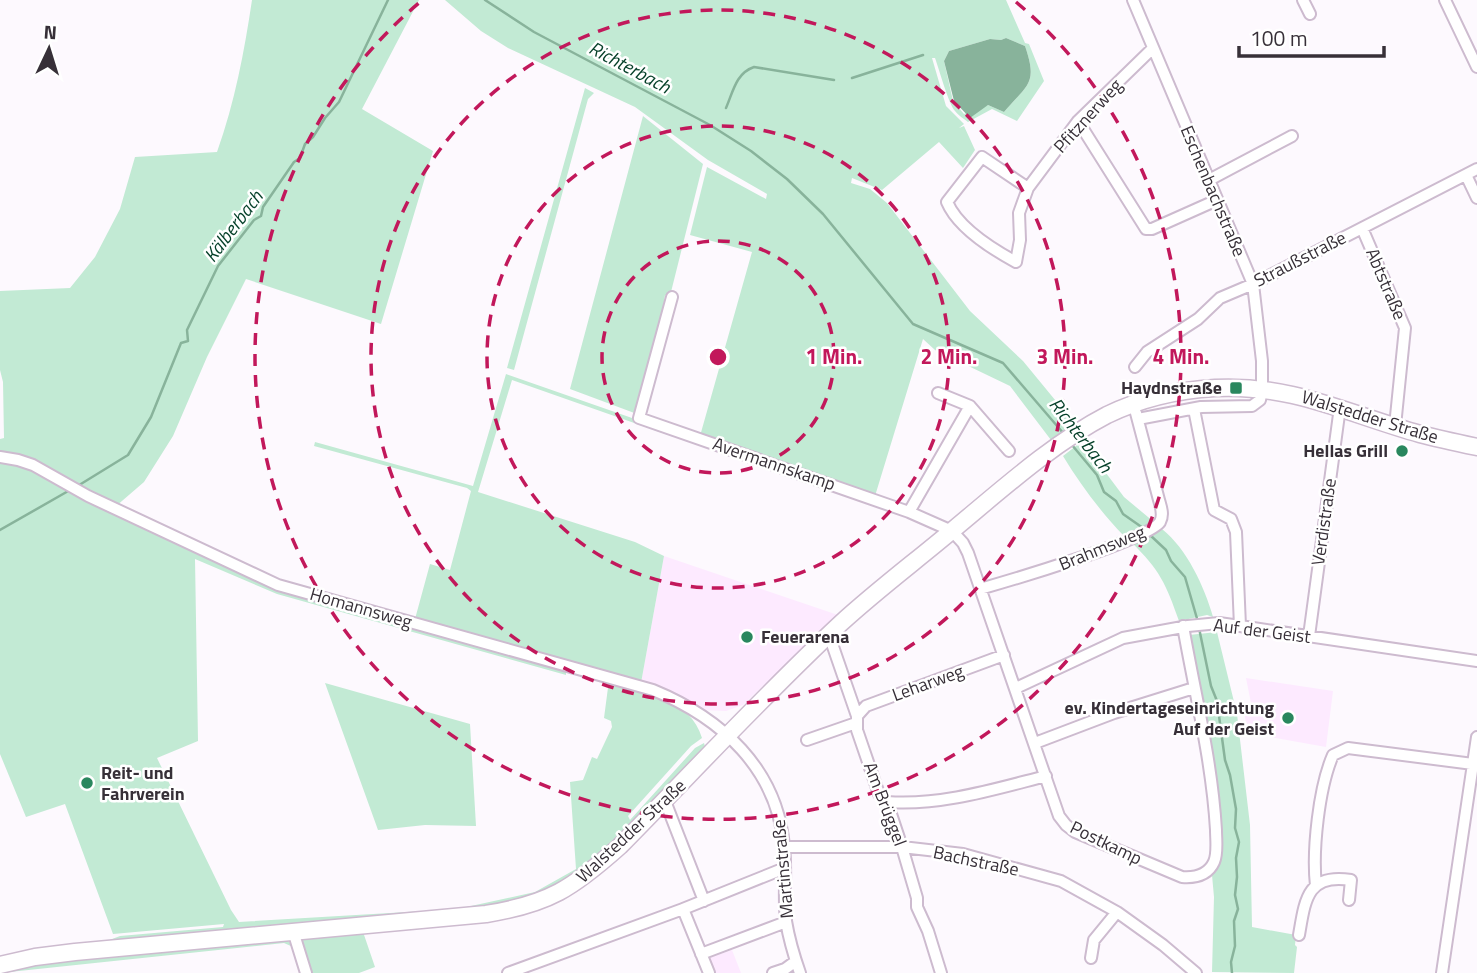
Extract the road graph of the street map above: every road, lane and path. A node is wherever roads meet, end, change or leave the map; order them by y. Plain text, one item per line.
1 (1133, 0) edge
2 (1303, 0) edge
3 (1445, 0) edge
4 (1310, 15) dead end
5 (1152, 49) junction
6 (1477, 66) edge
7 (1078, 121) junction
8 (1292, 136) dead end
9 (1477, 169) edge
10 (1466, 175) junction
11 (1209, 180) junction
12 (1028, 188) junction
13 (1477, 198) edge
14 (1217, 200) junction
15 (1362, 228) junction
16 (1253, 284) junction
17 (672, 296) dead end
18 (1135, 368) dead end
19 (1262, 390) junction
20 (938, 393) dead end
21 (970, 406) junction
22 (1340, 407) junction
23 (1194, 409) junction
24 (1135, 412) junction
25 (1395, 426) junction
26 (1477, 447) edge
27 (1009, 452) dead end
28 (0, 457) edge
29 (909, 512) junction
30 (952, 531) junction
31 (980, 589) junction
32 (1185, 626) junction
33 (1240, 626) junction
34 (830, 635) junction
35 (1308, 636) junction
36 (1004, 655) junction
37 (1477, 661) edge
38 (1016, 688) junction
39 (1194, 688) junction
40 (856, 719) junction
41 (729, 737) junction
42 (1477, 737) edge
43 (807, 740) dead end
44 (1035, 743) junction
45 (1473, 764) junction
46 (1046, 776) junction
47 (665, 801) junction
48 (887, 802) junction
49 (1464, 830) junction
50 (1477, 830) edge
51 (785, 847) junction
52 (902, 847) junction
53 (785, 869) junction
54 (1316, 886) junction
55 (1349, 900) dead end
56 (704, 901) junction
57 (683, 909) junction
58 (1116, 912) junction
59 (786, 922) junction
60 (293, 931) junction
61 (1299, 935) dead end
62 (701, 954) junction
63 (1091, 958) dead end
64 (796, 961) junction
65 (0, 965) edge
66 (306, 973) edge
67 (508, 973) edge
68 (709, 973) edge
69 (773, 973) edge
70 (800, 973) edge
71 (942, 973) edge
72 (1196, 973) edge
73 (1442, 973) edge

1 - 5 street, Eschenbachstraße
2 - 4 street
3 - 6 street
5 - 7 street, Pfitznerweg
5 - 11 street, Eschenbachstraße
7 - 12 street, Pfitznerweg
7 - 14 street
8 - 11 street
9 - 10 street, Straußstraße
10 - 13 street
10 - 15 street, Straußstraße
11 - 14 street, Eschenbachstraße
12 - 12 street, Pfitznerweg
14 - 16 street, Eschenbachstraße
15 - 16 street, Straußstraße
15 - 25 street, Abtstraße
16 - 18 street, Straußstraße
16 - 19 street, Eschenbachstraße
17 - 29 street, Avermannskamp
19 - 22 main road, Walstedder Straße
19 - 23 street, Walstedder Straße
19 - 24 main road, Walstedder Straße
20 - 21 street
21 - 27 street
21 - 29 street
22 - 25 main road, Walstedder Straße
22 - 35 street, Verdistraße
23 - 24 street, Walstedder Straße
23 - 33 street
24 - 30 main road, Walstedder Straße
24 - 31 street, Brahmsweg
25 - 26 main road, Walstedder Straße
28 - 41 street, Homannsweg
29 - 30 street, Avermannskamp
30 - 31 street, Postkamp
30 - 34 main road, Walstedder Straße
31 - 36 street, Postkamp
32 - 33 street, Auf der Geist
32 - 38 street, Auf der Geist
32 - 39 street, Postkamp
33 - 35 street, Auf der Geist
34 - 40 street, Am Brüggel
34 - 41 main road, Walstedder Straße
35 - 37 street, Auf der Geist
36 - 38 street, Postkamp
36 - 40 street, Leharweg
38 - 44 street, Postkamp
39 - 44 street
39 - 46 street, Postkamp
40 - 43 street, Leharweg
40 - 48 street, Am Brüggel
41 - 47 main road, Walstedder Straße
41 - 51 street, Martinstraße
42 - 45 street
44 - 46 street, Postkamp
45 - 49 street
45 - 54 street
46 - 48 street
47 - 56 street
47 - 60 main road, Walstedder Straße
48 - 52 street, Am Brüggel
49 - 50 street
49 - 73 street
51 - 52 street, Bachstraße
51 - 53 street, Martinstraße
52 - 58 street, Bachstraße
52 - 71 street, Am Brüggel
53 - 56 street
53 - 59 street, Martinstraße
54 - 55 street
54 - 61 street
56 - 57 street
57 - 62 street
57 - 67 street
58 - 63 street
58 - 72 street, Bachstraße
59 - 62 street
59 - 64 street, Martinstraße
60 - 65 main road, Walstedder Straße
60 - 66 street
62 - 68 street
64 - 69 street
64 - 70 street, Martinstraße

